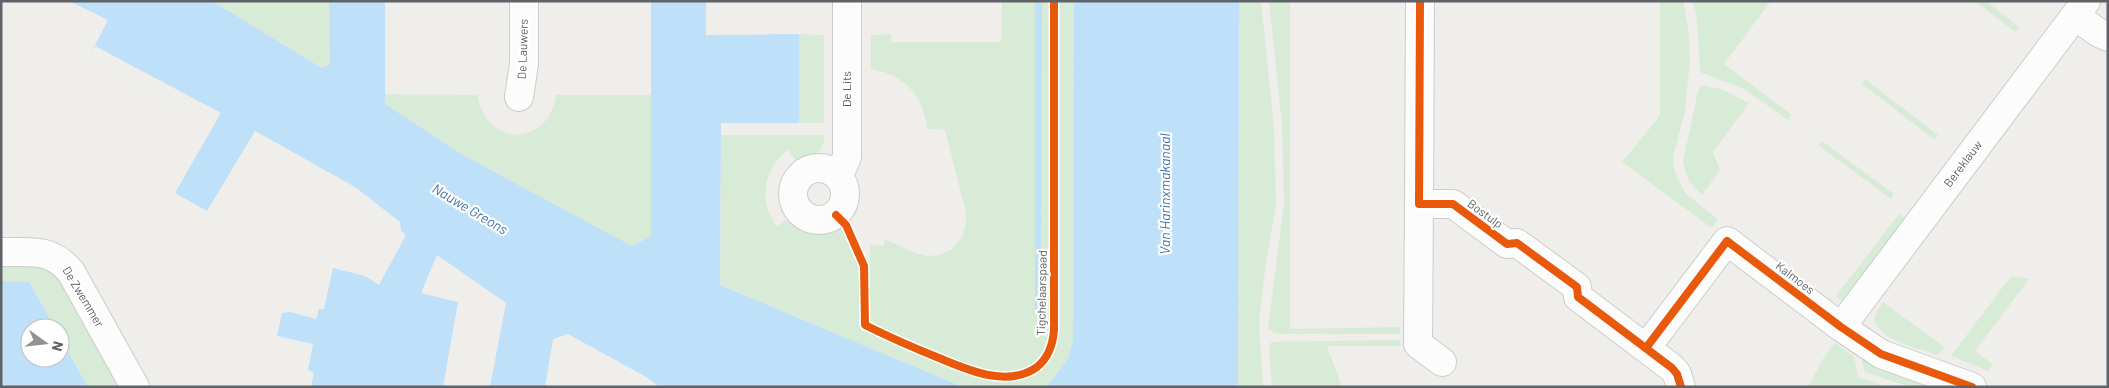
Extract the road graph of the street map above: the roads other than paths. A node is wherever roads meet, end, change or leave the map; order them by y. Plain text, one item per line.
1 (524, 1) edge
2 (847, 1) edge
3 (1420, 1) edge
4 (2080, 8) edge
5 (2108, 37) edge
6 (519, 97) dead end
7 (838, 176) dead end
8 (1419, 204) junction
9 (1, 252) edge
10 (1841, 327) junction
11 (1646, 348) junction
12 (1442, 362) dead end
13 (1936, 381) edge
14 (135, 387) edge
15 (1681, 387) edge
16 (1972, 387) edge

1 - 6 street, De Lauwers
2 - 7 street, De Lits
3 - 8 street
4 - 5 street
4 - 10 street, Bereklauw
8 - 11 street, Bostulp
8 - 12 street
9 - 14 street, De Zwemmer
10 - 11 street, Kalmoes
10 - 13 street, Kalmoes
11 - 15 street, Bostulp
13 - 16 street, Kalmoes

